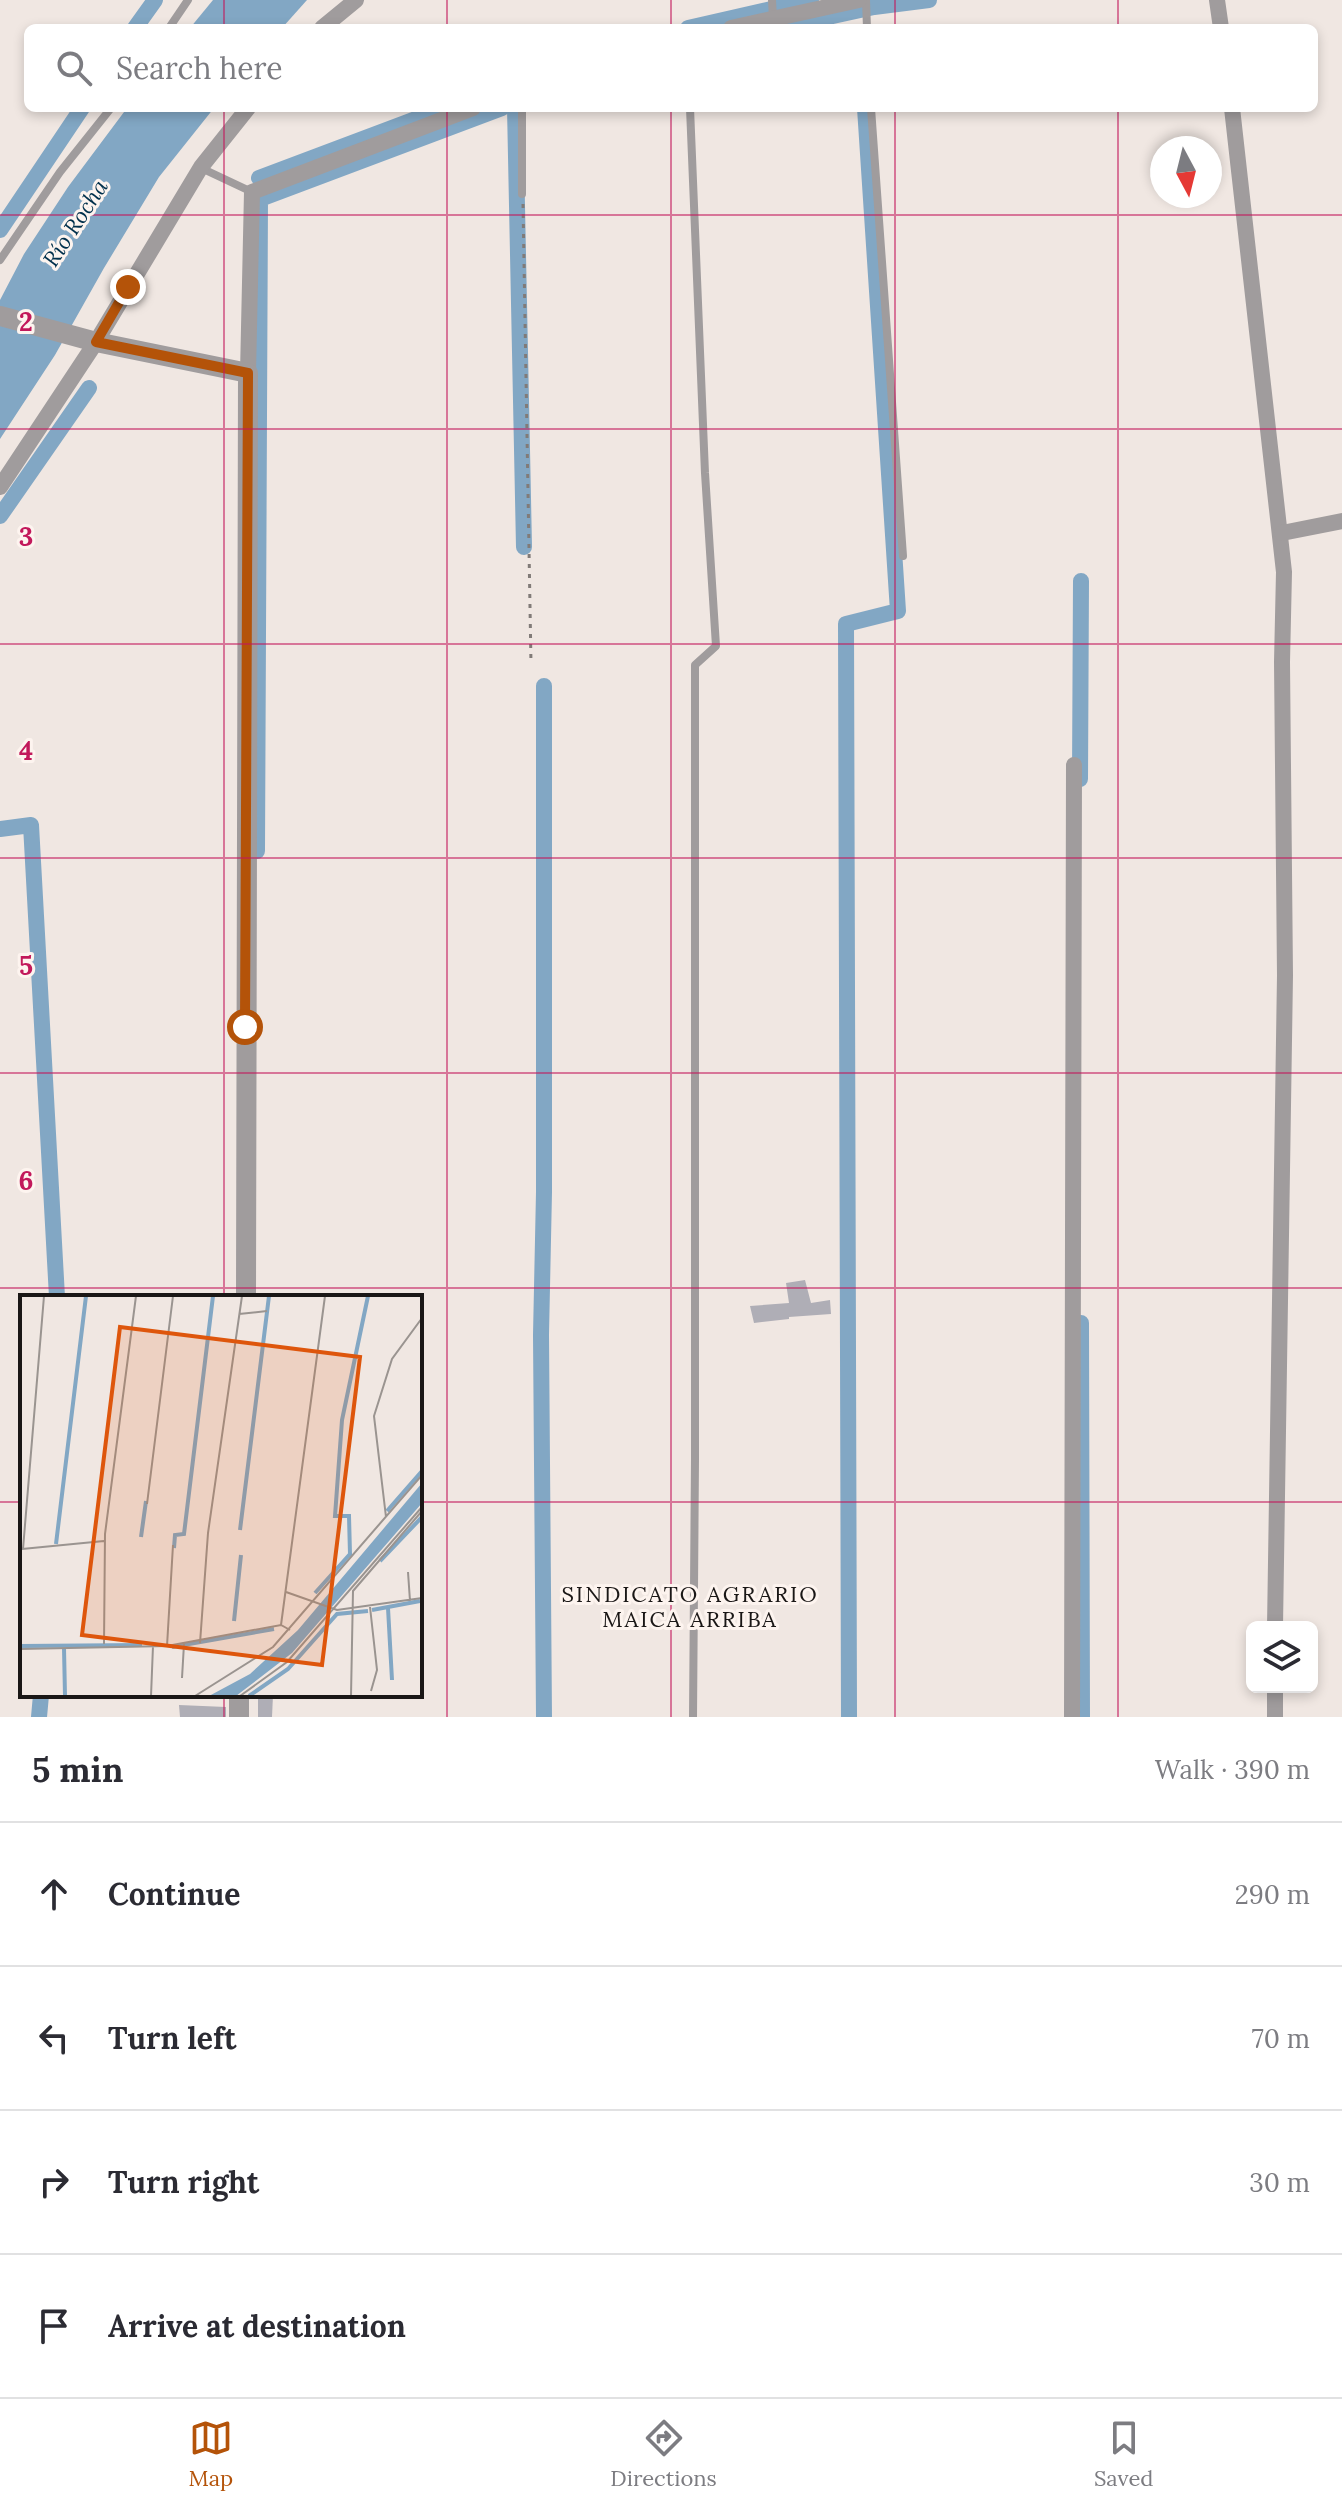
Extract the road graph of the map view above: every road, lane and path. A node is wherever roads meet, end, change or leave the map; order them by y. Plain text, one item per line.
1 (188, 0) edge
2 (356, 0) edge
3 (772, 0) edge
4 (859, 0) edge
5 (866, 0) edge
6 (1217, 0) edge
7 (773, 19) junction
8 (172, 24) edge
9 (327, 24) edge
10 (750, 24) edge
11 (867, 24) edge
12 (1220, 24) edge
13 (108, 112) edge
14 (245, 112) edge
15 (462, 112) edge
16 (522, 112) edge
17 (690, 112) edge
18 (871, 112) edge
19 (1232, 112) edge
20 (201, 167) junction
21 (252, 192) junction
22 (522, 194) joint
23 (0, 260) edge
24 (0, 316) edge
25 (91, 341) junction
26 (248, 373) junction
27 (0, 487) edge
28 (1342, 521) edge
29 (1282, 533) junction
30 (903, 556) dead end
31 (531, 664) dead end
32 (1074, 765) dead end
33 (246, 1295) edge
34 (1275, 1621) edge
35 (1275, 1693) edge
36 (693, 1717) edge
37 (1072, 1717) edge
38 (1275, 1717) edge

1 - 8 lane
2 - 9 street
3 - 7 lane
4 - 7 street
5 - 11 lane
6 - 12 street
7 - 10 street
13 - 23 lane
14 - 20 street
15 - 21 street
16 - 22 lane
17 - 36 lane
18 - 30 lane
19 - 29 street
20 - 21 lane
20 - 25 street
21 - 26 street
22 - 31 path
24 - 25 street
25 - 26 street
25 - 27 street
26 - 33 street
28 - 29 street
29 - 34 street
32 - 37 street
35 - 38 street

